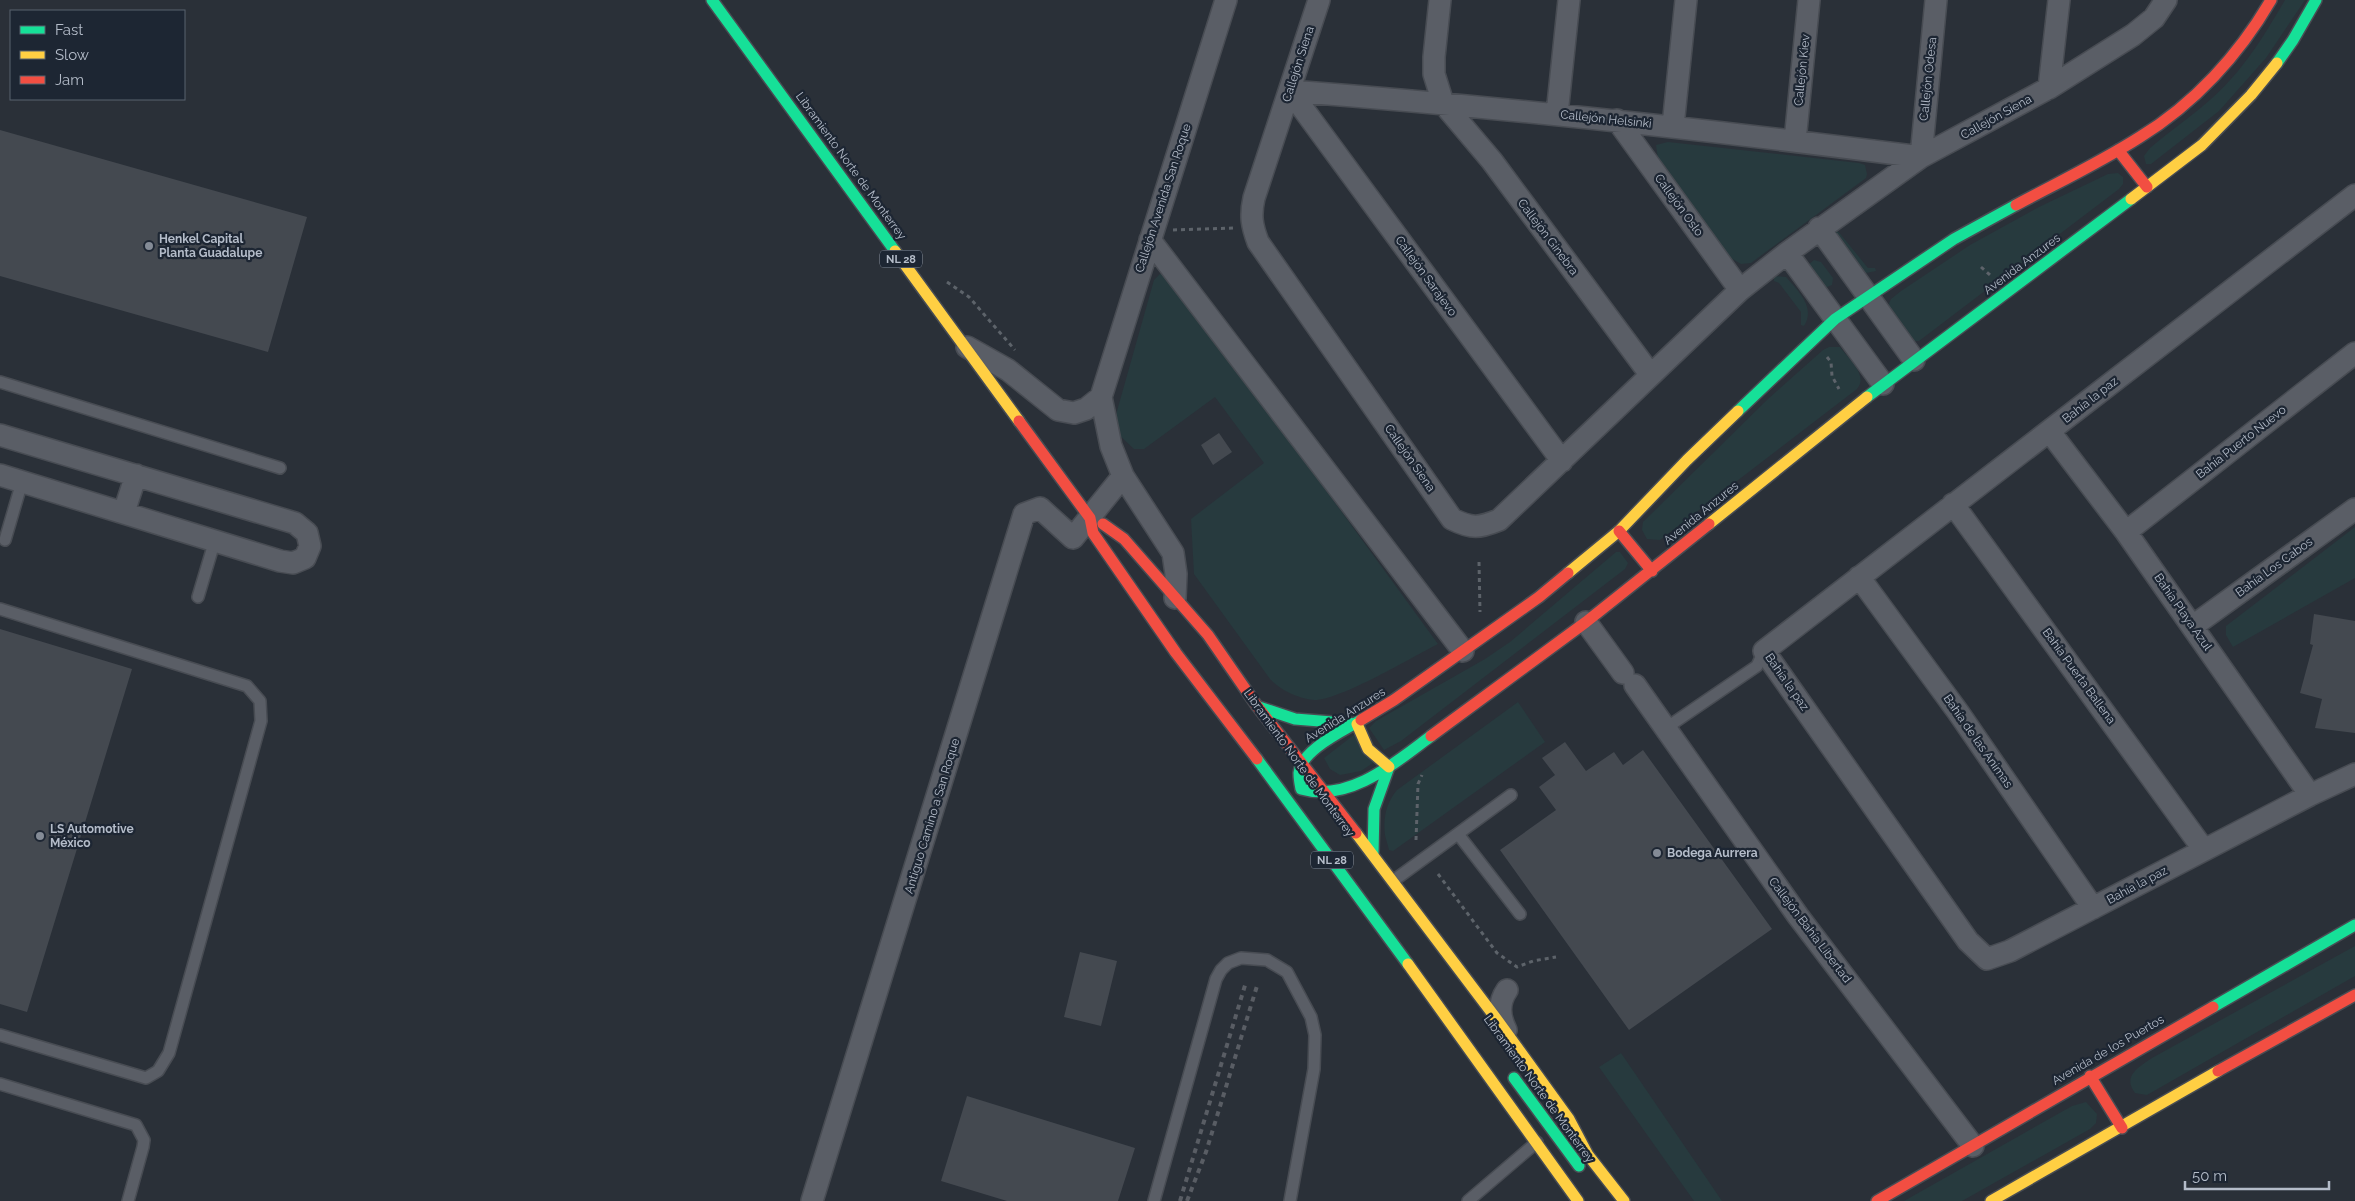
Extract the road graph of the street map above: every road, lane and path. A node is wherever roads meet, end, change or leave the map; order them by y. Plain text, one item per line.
1 (712, 0) edge
2 (1226, 0) edge
3 (1319, 0) edge
4 (1440, 0) edge
5 (1569, 0) edge
6 (1686, 0) edge
7 (1809, 0) edge
8 (1936, 0) edge
9 (2059, 0) edge
10 (2166, 0) edge
11 (2271, 0) edge
12 (2316, 0) edge
13 (2049, 88) junction
14 (1290, 91) junction
15 (1444, 102) junction
16 (1557, 114) junction
17 (1617, 120) junction
18 (1673, 126) junction
19 (1795, 141) junction
20 (2118, 150) junction
21 (1920, 158) junction
22 (2147, 187) junction
23 (2355, 195) edge
24 (1252, 228) junction
25 (1819, 228) junction
26 (1152, 235) junction
27 (1787, 253) junction
28 (1740, 290) junction
29 (1868, 295) junction
30 (1835, 319) junction
31 (966, 347) junction
32 (1823, 350) dead end
33 (2355, 353) edge
34 (1914, 360) junction
35 (1650, 374) junction
36 (0, 382) edge
37 (1883, 384) junction
38 (1841, 393) dead end
39 (1101, 397) junction
40 (2050, 432) junction
41 (0, 435) edge
42 (1562, 461) junction
43 (280, 468) dead end
44 (136, 475) junction
45 (0, 476) edge
46 (1123, 476) junction
47 (22, 482) junction
48 (1953, 504) junction
49 (2355, 509) edge
50 (124, 512) junction
51 (1096, 521) junction
52 (1619, 531) junction
53 (2126, 532) junction
54 (5, 540) dead end
55 (215, 540) junction
56 (1479, 562) dead end
57 (1652, 571) junction
58 (1859, 577) junction
59 (198, 597) dead end
60 (1172, 603) junction
61 (0, 609) edge
62 (1480, 614) dead end
63 (1586, 622) junction
64 (2193, 626) junction
65 (1463, 651) junction
66 (1764, 651) junction
67 (1176, 654) junction
68 (1257, 706) junction
69 (1357, 724) junction
70 (1666, 728) junction
71 (1303, 764) junction
72 (1286, 767) dead end
73 (1389, 767) junction
74 (2355, 774) edge
75 (1422, 775) dead end
76 (1301, 789) junction
77 (1325, 791) junction
78 (1511, 795) dead end
79 (2310, 795) junction
80 (1312, 804) dead end
81 (1458, 834) junction
82 (1416, 840) dead end
83 (2204, 850) junction
84 (1373, 854) junction
85 (1438, 874) dead end
86 (1393, 882) junction
87 (2093, 908) junction
88 (1520, 914) dead end
89 (2355, 925) edge
90 (1390, 940) junction
91 (1556, 957) dead end
92 (1468, 982) joint
93 (2355, 995) edge
94 (0, 1036) edge
95 (1509, 1037) joint
96 (1508, 1069) dead end
97 (2090, 1076) junction
98 (1540, 1079) junction
99 (0, 1084) edge
100 (2122, 1128) junction
101 (1552, 1130) junction
102 (1536, 1143) junction
103 (1974, 1146) junction
104 (1568, 1151) junction
105 (1586, 1176) dead end
106 (1565, 1180) junction
107 (128, 1201) edge
108 (812, 1201) edge
109 (1154, 1201) edge
110 (1290, 1201) edge
111 (1468, 1201) edge
112 (1578, 1201) edge
113 (1582, 1201) edge
114 (1624, 1201) edge
115 (1877, 1201) edge
116 (1990, 1201) edge

1 - 31 street, Libramiento Norte de Monterrey / NL 28
2 - 26 street, Callejón Avenida San Roque
3 - 14 street, Callejón Siena
4 - 15 street, Callejón Ginebra
5 - 16 street
6 - 18 street
7 - 19 street, Callejón Kiev
8 - 21 street, Callejón Odesa
9 - 13 street
10 - 13 street, Callejón Siena
11 - 20 street, Avenida Anzures
12 - 22 street, Avenida Anzures
13 - 21 street, Callejón Siena
14 - 15 street, Callejón Helsinki
14 - 24 street, Callejón Siena
14 - 42 street, Callejón Sarajevo
15 - 16 street, Callejón Helsinki
15 - 35 street, Callejón Ginebra
16 - 17 street, Callejón Helsinki
17 - 18 street, Callejón Helsinki
17 - 28 street, Callejón Oslo
18 - 19 street, Callejón Helsinki
19 - 21 street, Callejón Helsinki
20 - 22 street
20 - 29 street, Avenida Anzures
21 - 25 street, Callejón Siena
22 - 34 street, Avenida Anzures
23 - 40 street, Bahía la paz
24 - 26 path
24 - 42 street, Callejón Siena
25 - 27 street, Callejón Siena
25 - 29 street
26 - 39 street, Callejón Avenida San Roque
26 - 65 street
27 - 28 street, Callejón Siena
27 - 30 street
28 - 35 street, Callejón Siena
29 - 30 street, Avenida Anzures
29 - 34 street
30 - 37 street
30 - 52 street, Avenida Anzures
31 - 39 street
31 - 51 street, Libramiento Norte de Monterrey / NL 28
32 - 38 path
33 - 53 street, Bahía Puerto Nuevo
34 - 37 street, Avenida Anzures
35 - 42 street, Callejón Siena
36 - 43 lane
37 - 57 street, Avenida Anzures
39 - 46 street
40 - 48 street, Bahía la paz
40 - 53 street, Bahía Playa Azul
41 - 44 street
44 - 50 street
44 - 55 street
45 - 47 street
46 - 51 street
46 - 60 street
47 - 50 street
47 - 54 lane
48 - 58 street, Bahía la paz
48 - 83 street, Bahía Puerta Ballena
49 - 64 street, Bahía Los Cabos
50 - 55 street
51 - 60 street, Libramiento Norte de Monterrey / NL 28
51 - 67 street, Libramiento Norte de Monterrey / NL 28
51 - 108 street, Antiguo Camino a San Roque
52 - 57 street
52 - 65 street, Avenida Anzures
53 - 64 street, Bahía Playa Azul
55 - 59 lane
56 - 62 path
57 - 63 street, Avenida Anzures
58 - 66 street, Bahía la paz
58 - 87 street, Bahía de las Animas
60 - 68 street, Libramiento Norte de Monterrey
61 - 94 lane
63 - 70 street, Callejón Bahía Libertad
63 - 73 street, Avenida Anzures
64 - 79 street, Bahía Playa Azul
65 - 69 street, Avenida Anzures
66 - 70 lane
66 - 87 street, Bahía la paz
67 - 76 street
67 - 90 street, Libramiento Norte de Monterrey / NL 28
68 - 69 street
68 - 71 street, Libramiento Norte de Monterrey
69 - 71 street, Avenida Anzures
69 - 73 street
70 - 103 street, Callejón Bahía Libertad
71 - 76 street
71 - 77 street, Libramiento Norte de Monterrey
72 - 76 street, Libramiento Norte de Monterrey
73 - 77 street, Avenida Anzures
73 - 84 street
74 - 79 street, Bahía la paz
75 - 82 path
76 - 77 street, Avenida Anzures
76 - 80 street, Libramiento Norte de Monterrey
76 - 90 street
77 - 84 street, Libramiento Norte de Monterrey
78 - 81 lane
79 - 83 street, Bahía la paz
81 - 86 lane
81 - 88 lane
83 - 87 street, Bahía la paz
84 - 86 street, Libramiento Norte de Monterrey
85 - 91 path
86 - 92 street, Libramiento Norte de Monterrey
89 - 97 street, Avenida de los Puertos
90 - 102 street, Libramiento Norte de Monterrey / NL 28
92 - 95 street
93 - 100 street
95 - 98 street
96 - 101 street, Libramiento Norte de Monterrey
97 - 100 street
97 - 103 street, Avenida de los Puertos
98 - 104 street
98 - 114 street
99 - 107 lane
100 - 116 street
101 - 102 lane
101 - 104 street, Libramiento Norte de Monterrey
102 - 106 street, Libramiento Norte de Monterrey / NL 28
102 - 111 lane
103 - 115 street, Avenida de los Puertos
104 - 105 street, Libramiento Norte de Monterrey
106 - 112 street, Libramiento Norte de Monterrey / NL 28
106 - 113 street
109 - 110 lane

